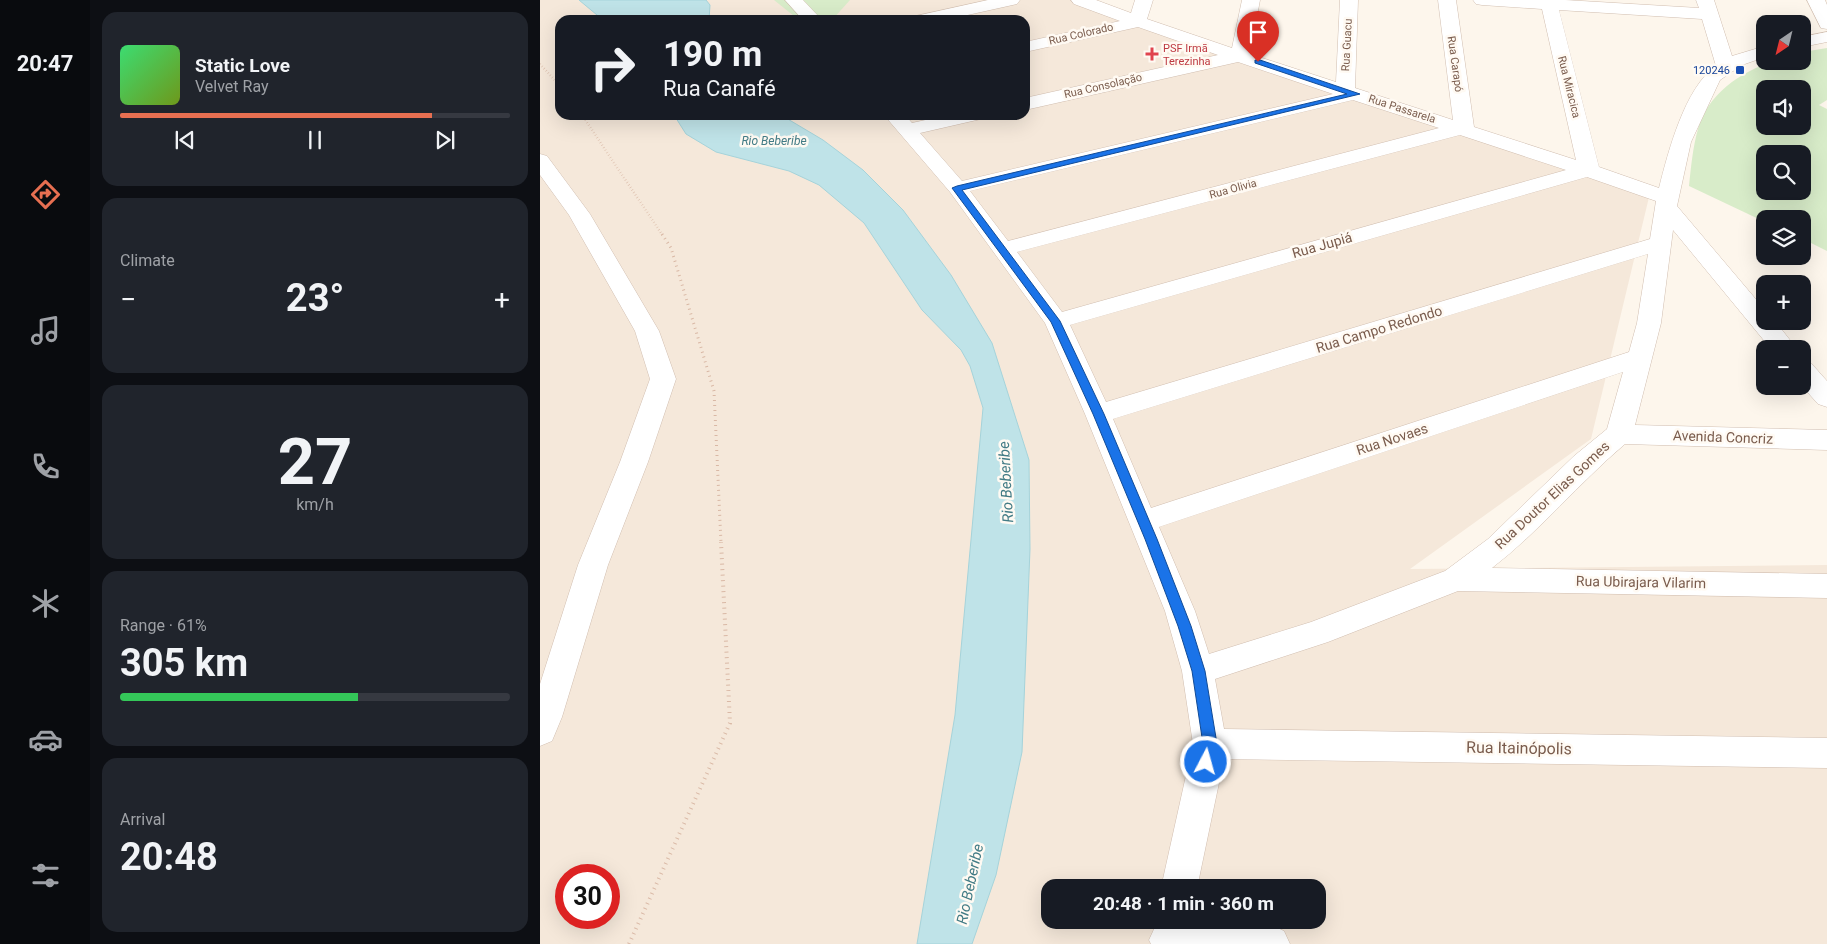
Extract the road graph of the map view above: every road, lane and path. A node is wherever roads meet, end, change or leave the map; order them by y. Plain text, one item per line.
1 (794, 0) edge
2 (1011, 0) edge
3 (1080, 0) edge
4 (1144, 0) edge
5 (1250, 0) edge
6 (1349, 0) edge
7 (1447, 0) edge
8 (1482, 0) edge
9 (1816, 0) edge
10 (1548, 2) edge
11 (1650, 5) edge
12 (1706, 7) edge
13 (808, 15) edge
14 (944, 15) edge
15 (1137, 22) junction
16 (1827, 24) edge
17 (1827, 37) edge
18 (1811, 40) edge
19 (1030, 46) edge
20 (1756, 54) edge
21 (1240, 56) junction
22 (540, 64) edge
23 (1726, 67) junction
24 (555, 80) edge
25 (1350, 92) junction
26 (1030, 103) edge
27 (585, 120) edge
28 (922, 120) edge
29 (901, 122) edge
30 (1464, 128) junction
31 (540, 160) edge
32 (1589, 170) junction
33 (957, 188) junction
34 (1666, 202) junction
35 (1660, 243) junction
36 (1003, 249) junction
37 (1056, 321) junction
38 (1778, 340) edge
39 (1641, 357) junction
40 (1811, 379) edge
41 (1827, 398) edge
42 (1098, 414) junction
43 (1619, 434) junction
44 (1827, 440) edge
45 (1144, 521) junction
46 (1456, 579) junction
47 (1827, 586) edge
48 (1198, 671) junction
49 (540, 731) edge
50 (1210, 744) junction
51 (1827, 753) edge
52 (1182, 879) edge
53 (1169, 935) edge
54 (629, 944) edge
55 (1271, 944) edge

1 - 13 street
2 - 14 street
3 - 15 street, Rua Passarela
4 - 15 street
5 - 21 street
6 - 25 street, Rua Guacu
7 - 30 street, Rua Carapó
8 - 10 street
9 - 16 street
10 - 11 street
10 - 32 street, Rua Miracica
11 - 12 street
12 - 23 street
15 - 19 street, Rua Colorado
15 - 21 street, Rua Passarela
17 - 18 street
20 - 23 street, Rua Doutor Elias Gomes
21 - 25 street, Rua Passarela
21 - 26 street, Rua Consolação
22 - 24 path
23 - 34 street, Rua Doutor Elias Gomes
25 - 30 street, Rua Passarela
25 - 33 street
27 - 54 path
28 - 29 street
29 - 33 street
30 - 32 street, Rua Passarela
30 - 36 street, Rua Olivia
31 - 49 street
32 - 34 street, Rua Passarela
32 - 37 street, Rua Jupiá
33 - 36 street
34 - 35 street, Rua Doutor Elias Gomes
34 - 38 street
35 - 39 street, Rua Doutor Elias Gomes
35 - 42 street, Rua Campo Redondo
36 - 37 street
37 - 42 street
39 - 43 street, Rua Doutor Elias Gomes
39 - 45 street, Rua Novaes
40 - 41 street
42 - 45 street
43 - 44 street, Avenida Concriz
43 - 46 street, Rua Doutor Elias Gomes
45 - 48 street
46 - 47 street, Rua Ubirajara Vilarim
46 - 48 street, Rua Doutor Elias Gomes
48 - 50 street
50 - 51 street, Rua Itainópolis
50 - 52 street
53 - 55 street

